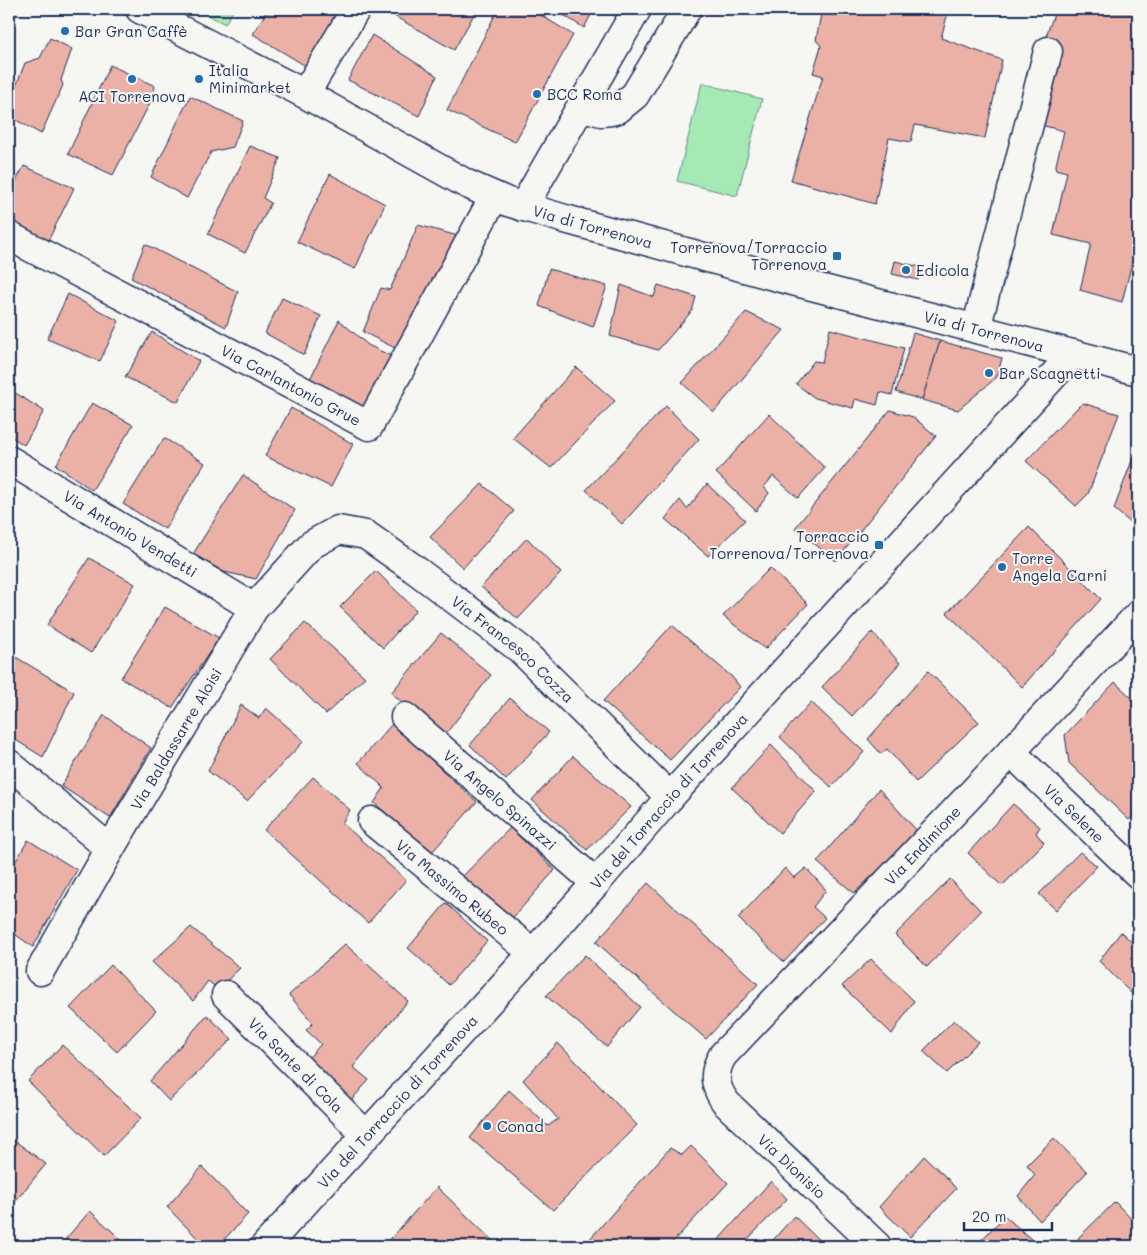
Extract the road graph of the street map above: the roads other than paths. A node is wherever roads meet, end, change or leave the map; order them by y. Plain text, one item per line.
1 (140, 9) edge
2 (356, 9) edge
3 (637, 9) edge
4 (687, 9) edge
5 (1048, 51) dead end
6 (305, 94) junction
7 (583, 104) junction
8 (494, 197) junction
9 (523, 207) junction
10 (9, 236) edge
11 (976, 329) junction
12 (1073, 354) junction
13 (1138, 371) edge
14 (9, 460) edge
15 (338, 530) joint
16 (254, 608) junction
17 (1138, 615) edge
18 (405, 717) dead end
19 (1011, 752) junction
20 (9, 764) edge
21 (670, 797) junction
22 (372, 821) dead end
23 (110, 849) junction
24 (1138, 874) edge
25 (596, 883) junction
26 (533, 953) junction
27 (40, 971) dead end
28 (226, 995) dead end
29 (715, 1079) joint
30 (366, 1135) junction
31 (265, 1246) edge
32 (877, 1246) edge

1 - 6 street, Via di Torrenova
2 - 6 street
3 - 7 street
4 - 7 street
5 - 11 street
6 - 8 street, Via di Torrenova
7 - 9 street
8 - 9 street, Via di Torrenova
8 - 10 street, Via Carlantonio Grue
9 - 11 street, Via di Torrenova
11 - 12 street, Via di Torrenova
12 - 13 street, Via di Torrenova
12 - 21 street, Via del Torraccio di Torrenova
14 - 16 street, Via Antonio Vendetti
15 - 16 street, Via Baldassarre Aloisi
15 - 21 street, Via Francesco Cozza
16 - 23 street, Via Baldassarre Aloisi
17 - 19 street, Via Endimione
18 - 25 street, Via Angelo Spinazzi
19 - 24 street, Via Selene
19 - 29 street, Via Endimione
20 - 23 street
21 - 25 street, Via del Torraccio di Torrenova
22 - 26 street, Via Massimo Rubeo
23 - 27 street, Via Baldassarre Aloisi
25 - 26 street, Via del Torraccio di Torrenova
26 - 30 street, Via del Torraccio di Torrenova
28 - 30 street, Via Sante di Cola
29 - 32 street, Via Dionisio
30 - 31 street, Via del Torraccio di Torrenova

